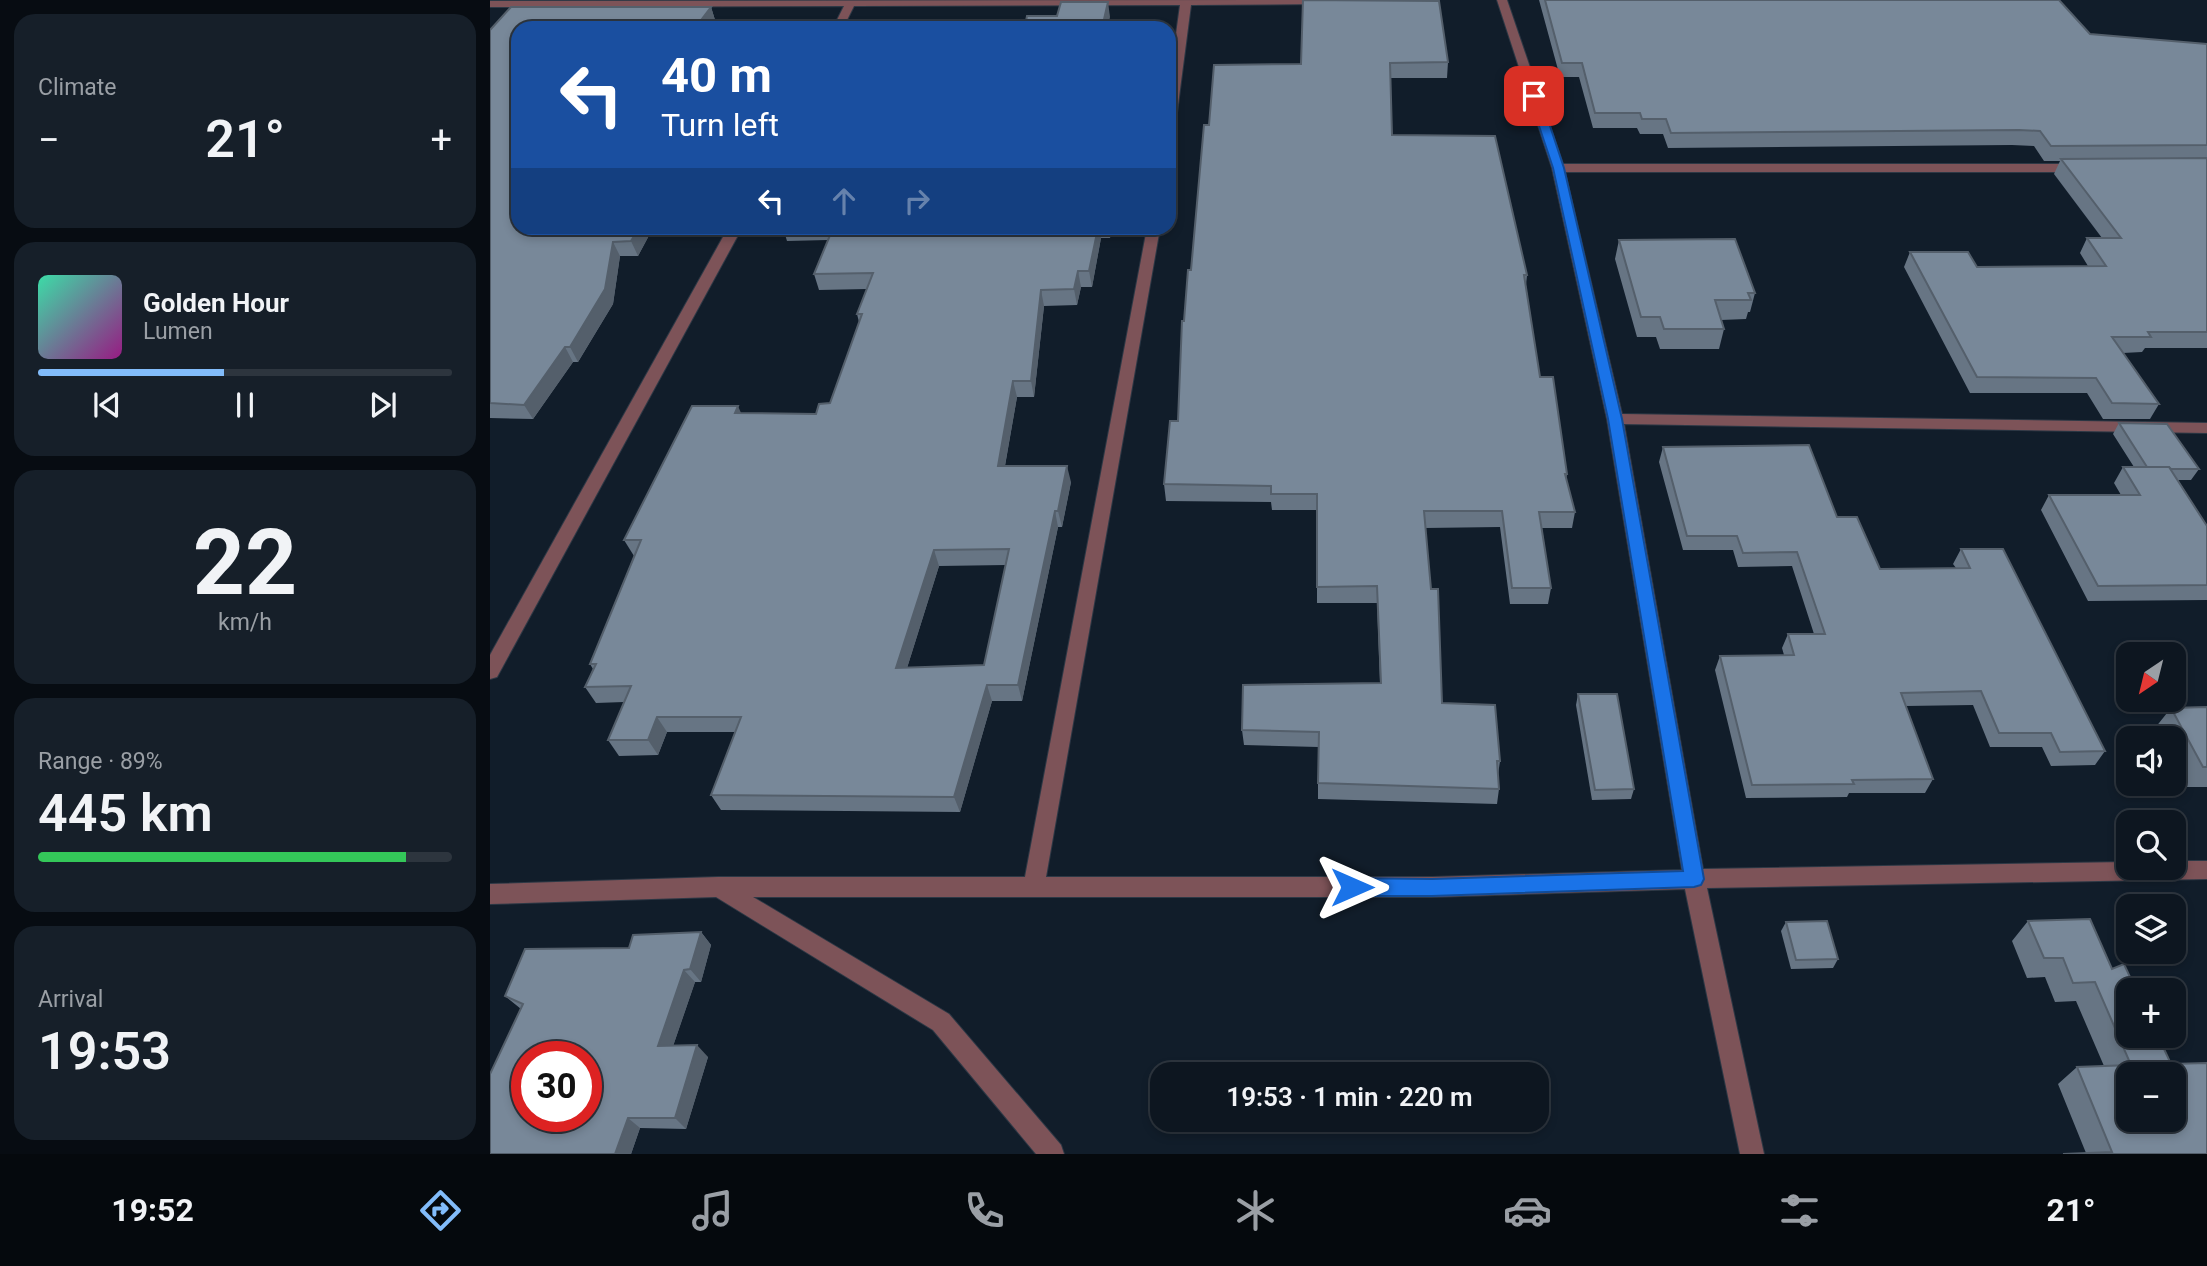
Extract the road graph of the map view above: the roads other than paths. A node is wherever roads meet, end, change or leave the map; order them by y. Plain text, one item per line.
1 (1433, 0) edge
2 (1502, 0) edge
3 (851, 1) edge
4 (1337, 1) edge
5 (1378, 1) edge
6 (1186, 3) junction
7 (495, 5) edge
8 (841, 21) edge
9 (1176, 77) edge
10 (2097, 167) edge
11 (1558, 168) junction
12 (731, 235) edge
13 (1152, 235) edge
14 (1615, 419) junction
15 (2207, 428) edge
16 (490, 672) edge
17 (2207, 870) edge
18 (1694, 879) junction
19 (1034, 886) junction
20 (718, 887) junction
21 (490, 894) edge
22 (1052, 1154) edge
23 (1752, 1154) edge

1 - 5 street
2 - 11 street
3 - 6 street
3 - 7 street
3 - 8 street
4 - 6 street
6 - 9 street
10 - 11 street
11 - 14 street
12 - 16 street
13 - 19 street
14 - 15 street
14 - 18 street
17 - 18 street
18 - 19 street
18 - 23 street
19 - 20 street
20 - 21 street
20 - 22 street

